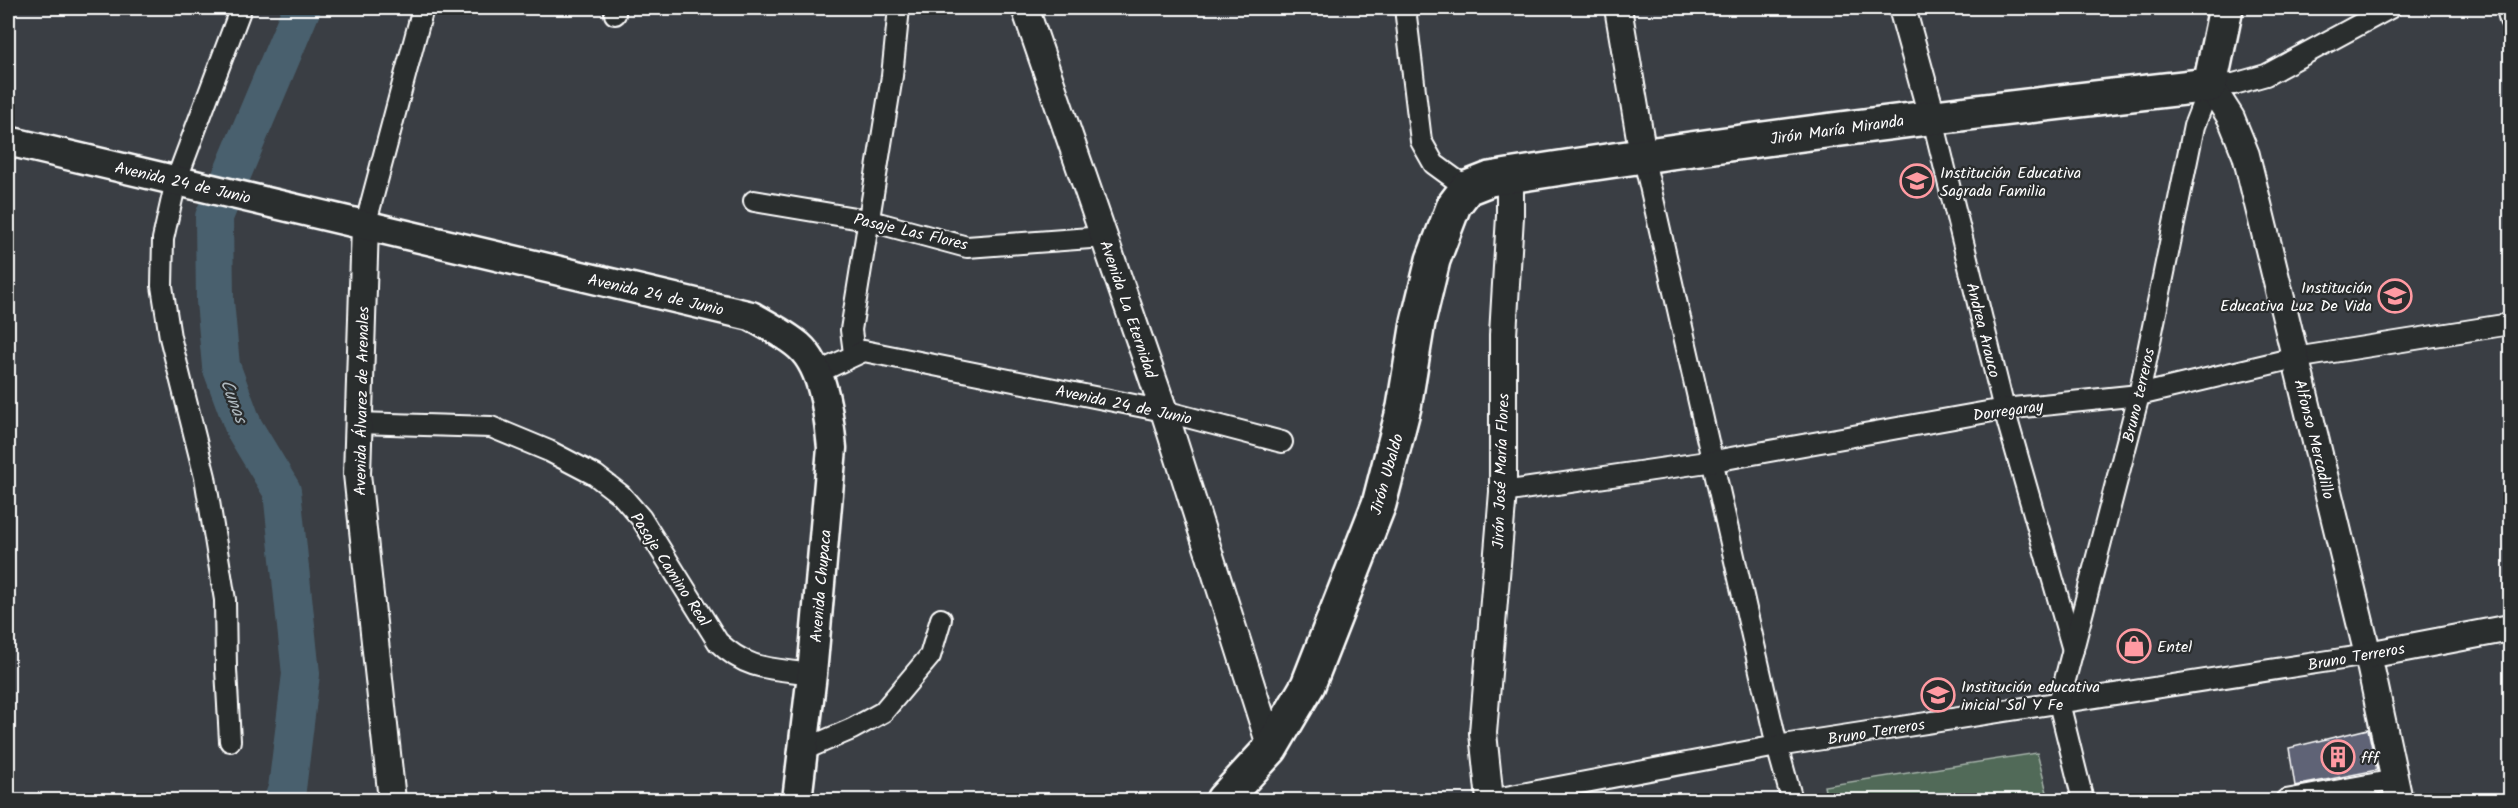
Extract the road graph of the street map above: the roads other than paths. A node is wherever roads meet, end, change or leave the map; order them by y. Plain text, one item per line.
1 (241, 8) edge
2 (423, 8) edge
3 (899, 8) edge
4 (1025, 8) edge
5 (1405, 8) edge
6 (1618, 8) edge
7 (1902, 8) edge
8 (2390, 8) edge
9 (2507, 8) edge
10 (2221, 15) edge
11 (2511, 20) edge
12 (2210, 85) junction
13 (1932, 116) junction
14 (8, 141) edge
15 (1643, 155) junction
16 (1510, 176) junction
17 (183, 182) junction
18 (1467, 188) junction
19 (754, 201) dead end
20 (867, 220) junction
21 (365, 225) junction
22 (1104, 237) junction
23 (2511, 324) edge
24 (854, 354) junction
25 (2295, 358) junction
26 (817, 373) junction
27 (2139, 395) junction
28 (2004, 409) junction
29 (1164, 411) junction
30 (357, 423) junction
31 (1282, 442) dead end
32 (1714, 461) junction
33 (1503, 492) junction
34 (941, 619) dead end
35 (2511, 628) edge
36 (2073, 650) junction
37 (2368, 655) junction
38 (812, 674) junction
39 (2059, 703) junction
40 (230, 741) dead end
41 (1777, 746) junction
42 (1271, 748) junction
43 (803, 750) junction
44 (2397, 790) edge
45 (1490, 800) edge
46 (392, 801) edge
47 (797, 801) edge
48 (1223, 801) edge
49 (1792, 801) edge
50 (2083, 801) edge
51 (2286, 801) edge

1 - 17 street
2 - 21 street, Avenida Álvarez de Arenales
3 - 20 street
4 - 22 street, Avenida La Eternidad
5 - 18 street
6 - 15 street
7 - 13 street, Andrea Arauco
8 - 12 street
9 - 11 street
10 - 12 highway
12 - 13 highway, Jirón María Miranda
12 - 25 street, Alfonso Mercadillo
12 - 27 street, Bruno terreros
13 - 15 highway, Jirón María Miranda
13 - 28 street, Andrea Arauco
14 - 17 main road, Avenida 24 de Junio
15 - 16 highway, Jirón María Miranda
15 - 32 street
16 - 18 highway, Jirón María Miranda
16 - 33 street, Jirón José María Flores
17 - 21 main road, Avenida 24 de Junio
17 - 40 street
18 - 42 highway, Jirón Ubaldo
19 - 20 street, Pasaje Las Flores
20 - 22 street, Pasaje Las Flores
20 - 24 street
21 - 26 main road, Avenida 24 de Junio
21 - 30 street, Avenida Álvarez de Arenales
22 - 29 street, Avenida La Eternidad
23 - 25 street, Dorregaray
24 - 26 street, Avenida 24 de Junio
24 - 29 street, Avenida 24 de Junio
25 - 27 street, Dorregaray
25 - 37 street, Alfonso Mercadillo
26 - 38 main road, Avenida Chupaca
27 - 28 street, Dorregaray
27 - 36 street, Bruno terreros
28 - 32 street, Dorregaray
28 - 36 street, Andrea Arauco
29 - 31 street, Avenida 24 de Junio
29 - 42 street, Avenida La Eternidad
30 - 38 street, Pasaje Camino Real
30 - 46 street, Avenida Álvarez de Arenales
32 - 33 street, Dorregaray
32 - 41 street
33 - 45 street, Jirón José María Flores
34 - 43 street
35 - 37 street, Bruno Terreros
36 - 39 street, Bruno terreros
37 - 39 street, Bruno Terreros
37 - 44 street, Alfonso Mercadillo
38 - 43 main road, Avenida Chupaca
39 - 41 street, Bruno Terreros
39 - 50 street
41 - 45 street, Bruno Terreros
41 - 49 street
42 - 48 highway, Jirón Ubaldo
43 - 47 main road, Avenida Chupaca
44 - 51 street

